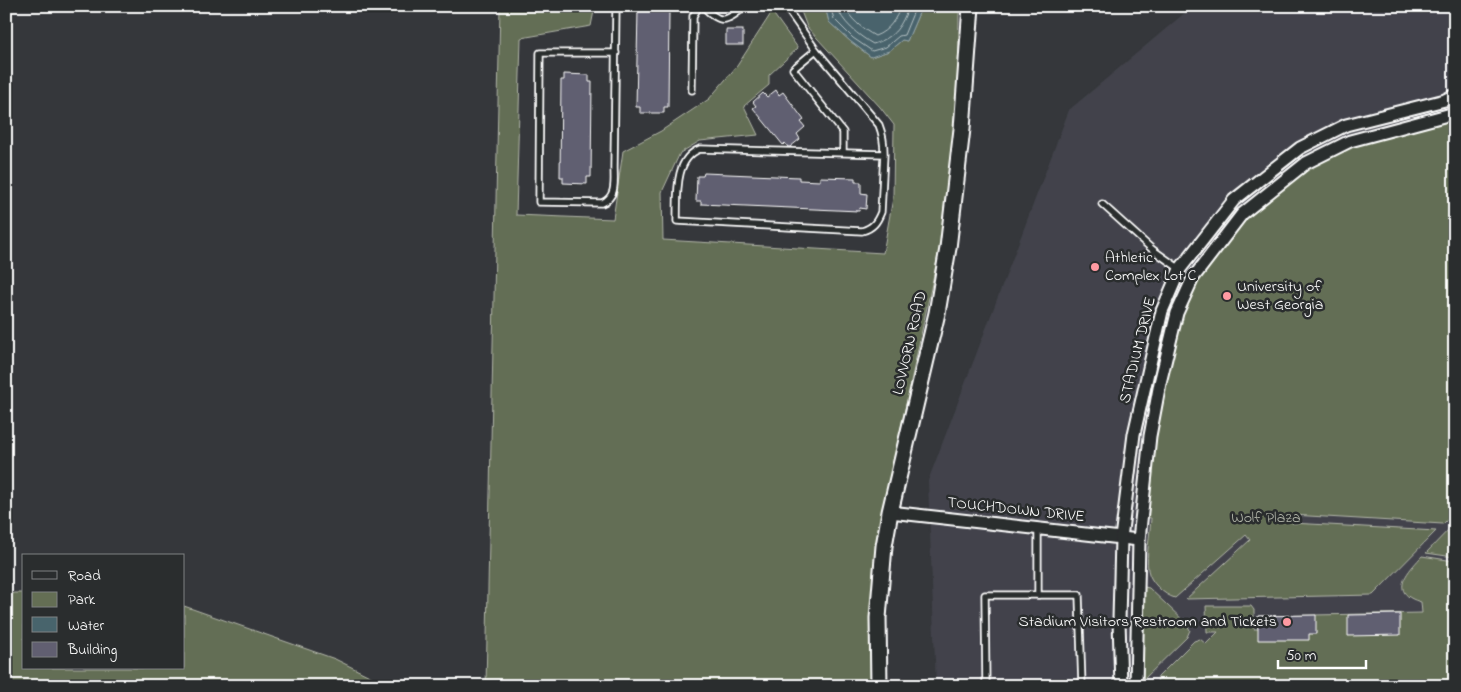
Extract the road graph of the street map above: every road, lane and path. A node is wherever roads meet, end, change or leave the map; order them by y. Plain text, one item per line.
1 (616, 6) edge
2 (699, 6) edge
3 (703, 6) edge
4 (746, 6) edge
5 (787, 6) edge
6 (971, 6) edge
7 (816, 50) junction
8 (616, 53) junction
9 (692, 90) dead end
10 (1455, 95) edge
11 (1455, 114) edge
12 (843, 152) junction
13 (884, 154) junction
14 (1102, 204) dead end
15 (1180, 269) junction
16 (890, 512) junction
17 (1038, 529) junction
18 (1121, 538) junction
19 (1139, 540) junction
20 (1038, 595) junction
21 (879, 686) edge
22 (986, 686) edge
23 (1082, 686) edge
24 (1121, 686) edge
25 (1136, 686) edge

1 - 8 lane
2 - 9 lane
3 - 4 lane
5 - 7 lane
6 - 16 street, LOVVORN ROAD
7 - 12 lane
7 - 13 lane
8 - 8 lane
10 - 15 street, STADIUM DRIVE
11 - 19 street, STADIUM DRIVE
12 - 13 lane
12 - 13 lane
14 - 15 lane
15 - 18 street, STADIUM DRIVE
16 - 17 street, TOUCHDOWN DRIVE
16 - 21 street, LOVVORN ROAD
17 - 18 street, TOUCHDOWN DRIVE
17 - 20 lane
18 - 19 street, TOUCHDOWN DRIVE
18 - 24 street, STADIUM DRIVE
19 - 25 street, STADIUM DRIVE
20 - 22 lane
20 - 23 lane

